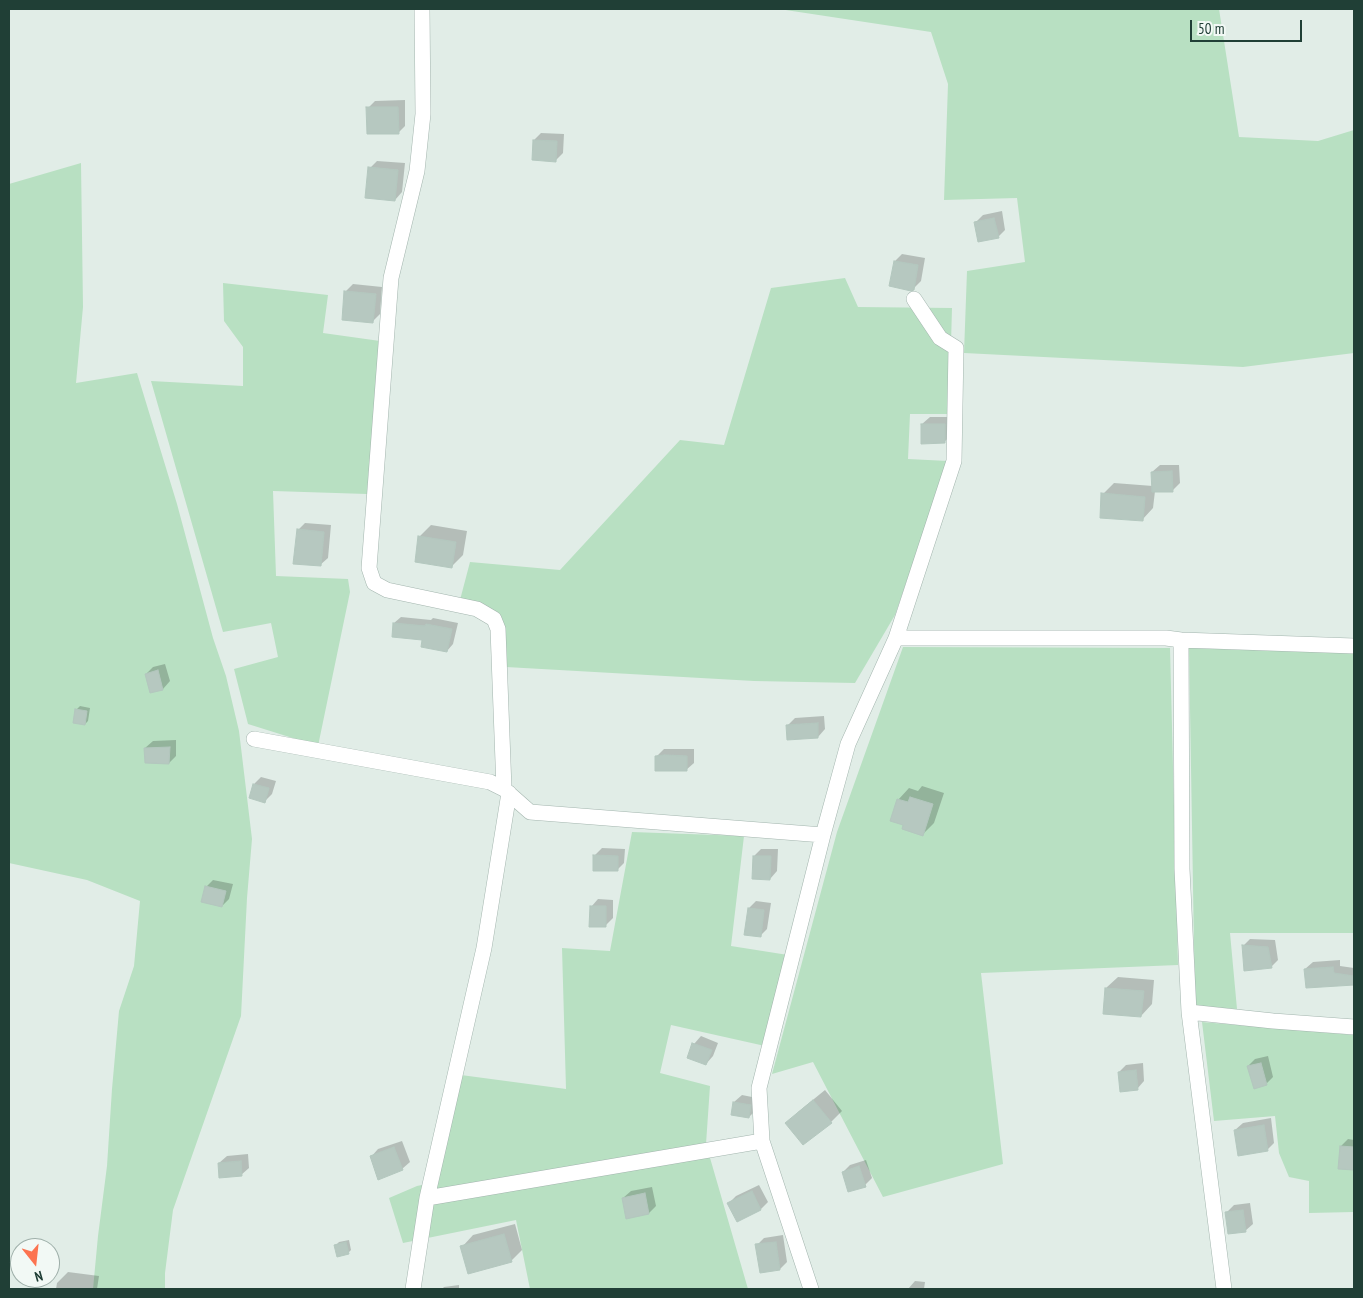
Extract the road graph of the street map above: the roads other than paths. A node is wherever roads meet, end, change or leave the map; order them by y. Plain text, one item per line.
1 (422, 9) edge
2 (914, 299) dead end
3 (896, 638) junction
4 (1181, 640) junction
5 (1354, 646) edge
6 (254, 739) dead end
7 (506, 791) junction
8 (823, 835) junction
9 (1189, 1012) junction
10 (1354, 1027) edge
11 (762, 1141) junction
12 (427, 1198) junction
13 (413, 1289) edge
14 (811, 1289) edge
15 (1224, 1289) edge

1 - 7 street
2 - 3 street
3 - 4 street
3 - 8 street
4 - 5 street
4 - 9 street
6 - 7 street
7 - 8 street
7 - 12 street
8 - 11 street
9 - 10 street
9 - 15 street
11 - 12 street
11 - 14 street
12 - 13 street

